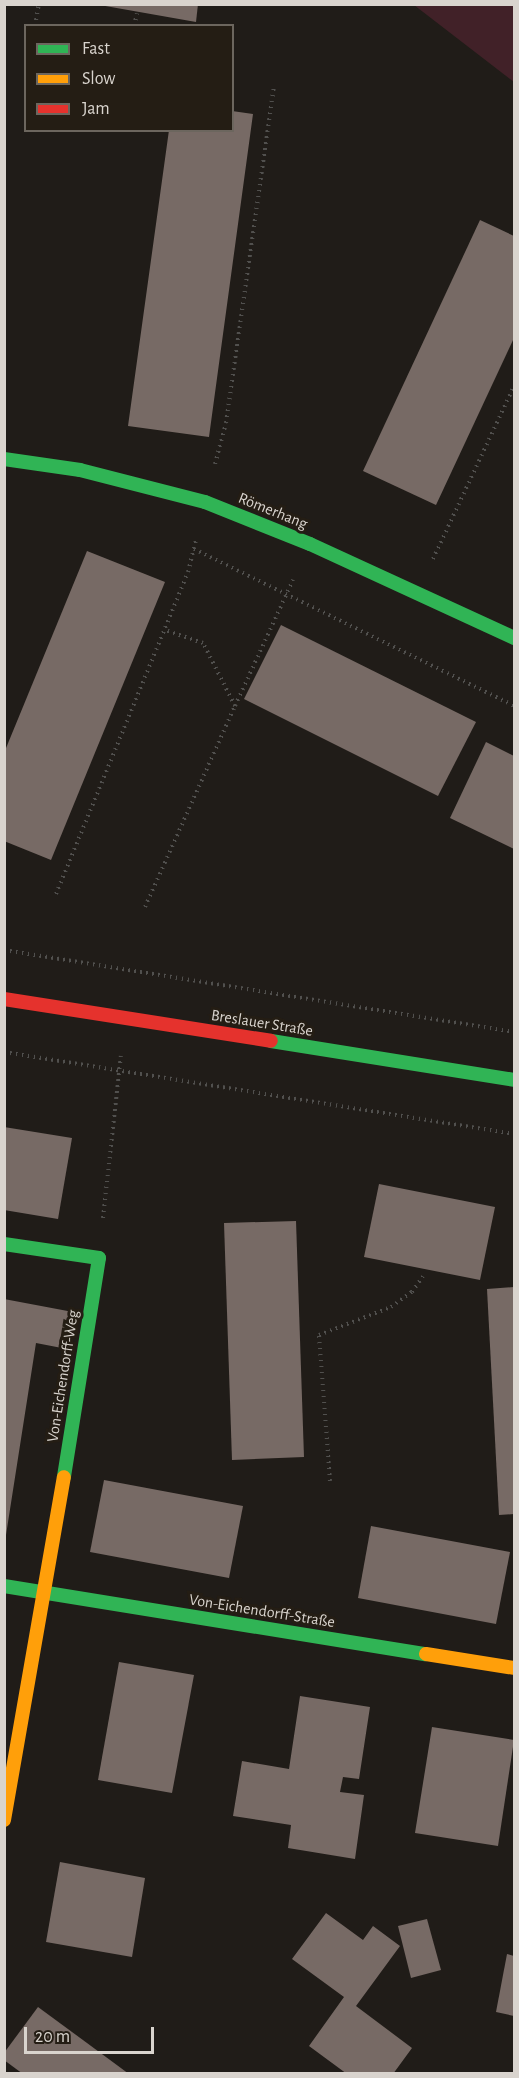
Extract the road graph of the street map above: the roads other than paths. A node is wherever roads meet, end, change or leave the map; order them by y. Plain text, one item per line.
1 (4, 459) edge
2 (514, 638) edge
3 (4, 999) edge
4 (514, 1080) edge
5 (4, 1244) edge
6 (4, 1586) edge
7 (46, 1593) junction
8 (514, 1668) edge
9 (4, 1820) edge

1 - 2 street, Römerhang
3 - 4 street, Breslauer Straße
5 - 7 street, Von-Eichendorff-Weg
6 - 7 street, Von-Eichendorff-Straße
7 - 8 street, Von-Eichendorff-Straße
7 - 9 street, Von-Eichendorff-Weg

